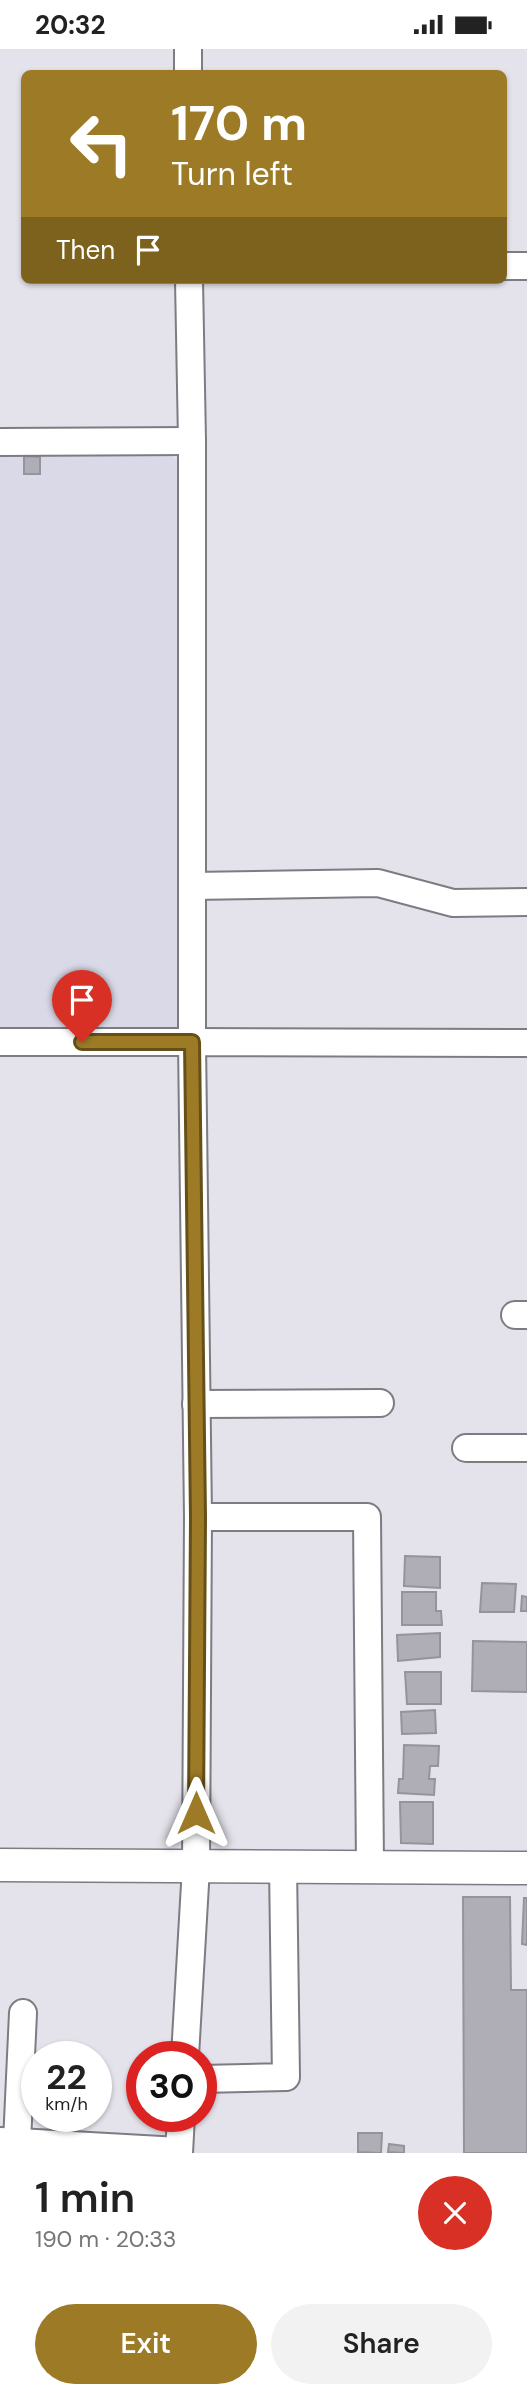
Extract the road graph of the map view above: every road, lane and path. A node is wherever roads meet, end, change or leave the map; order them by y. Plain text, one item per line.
1 (188, 49) edge
2 (188, 70) edge
3 (507, 266) edge
4 (527, 266) edge
5 (189, 284) edge
6 (192, 441) junction
7 (0, 442) edge
8 (192, 886) junction
9 (527, 902) edge
10 (0, 1042) edge
11 (192, 1042) junction
12 (527, 1043) edge
13 (380, 1403) dead end
14 (196, 1404) junction
15 (466, 1448) dead end
16 (527, 1448) edge
17 (198, 1517) junction
18 (0, 1865) edge
19 (283, 1866) junction
20 (370, 1866) junction
21 (196, 1867) junction
22 (527, 1868) edge
23 (23, 2013) dead end
24 (186, 2041) edge
25 (217, 2078) edge
26 (180, 2132) edge
27 (5, 2145) edge
28 (179, 2152) edge

1 - 2 street
3 - 4 street
5 - 6 street
6 - 7 street
6 - 8 street
8 - 9 street
8 - 11 street
10 - 11 street
11 - 12 street
11 - 14 street
13 - 14 street
14 - 17 street
15 - 16 street
17 - 20 street
17 - 21 street
18 - 21 street
19 - 20 street
19 - 21 street
19 - 25 street
20 - 22 street
21 - 24 street
23 - 27 street
26 - 28 street
27 - 28 street

